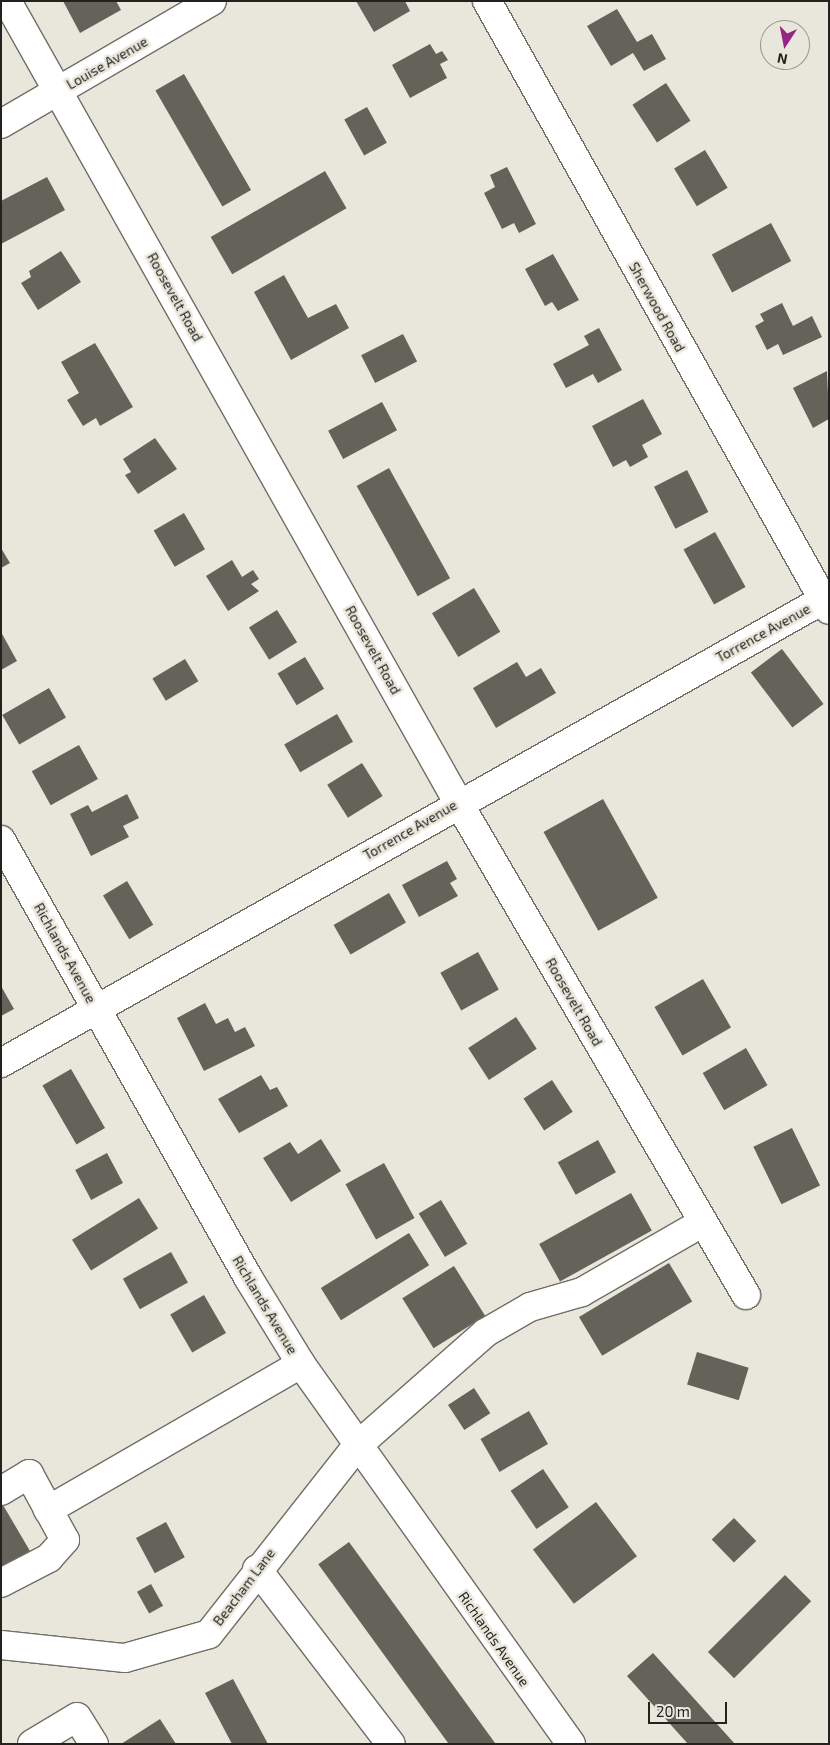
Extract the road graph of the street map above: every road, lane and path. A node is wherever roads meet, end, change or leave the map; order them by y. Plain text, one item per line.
1 (7, 1) edge
2 (212, 1) edge
3 (487, 1) edge
4 (58, 91) junction
5 (1, 124) edge
6 (825, 606) edge
7 (458, 802) junction
8 (1, 840) edge
9 (97, 1010) junction
10 (1, 1063) edge
11 (702, 1223) junction
12 (746, 1295) dead end
13 (302, 1364) junction
14 (357, 1446) junction
15 (1, 1490) edge
16 (48, 1510) junction
17 (257, 1569) junction
18 (1, 1583) edge
19 (1, 1645) edge
20 (32, 1744) edge
21 (94, 1744) edge
22 (391, 1744) edge
23 (572, 1744) edge

1 - 4 street, Roosevelt Road
2 - 4 street, Louise Avenue
3 - 6 street, Sherwood Road
4 - 5 street, Louise Avenue
4 - 7 street, Roosevelt Road
6 - 7 street, Torrence Avenue
7 - 9 street, Torrence Avenue
7 - 11 street, Roosevelt Road
8 - 9 street, Richlands Avenue
9 - 10 street, Torrence Avenue
9 - 13 street, Richlands Avenue
11 - 12 street, Roosevelt Road
11 - 14 street, Beacham Lane
13 - 14 street, Richlands Avenue
13 - 16 street
14 - 17 street, Beacham Lane
14 - 23 street, Richlands Avenue
15 - 16 street
16 - 18 street
17 - 19 street, Beacham Lane
17 - 22 street
20 - 21 street

